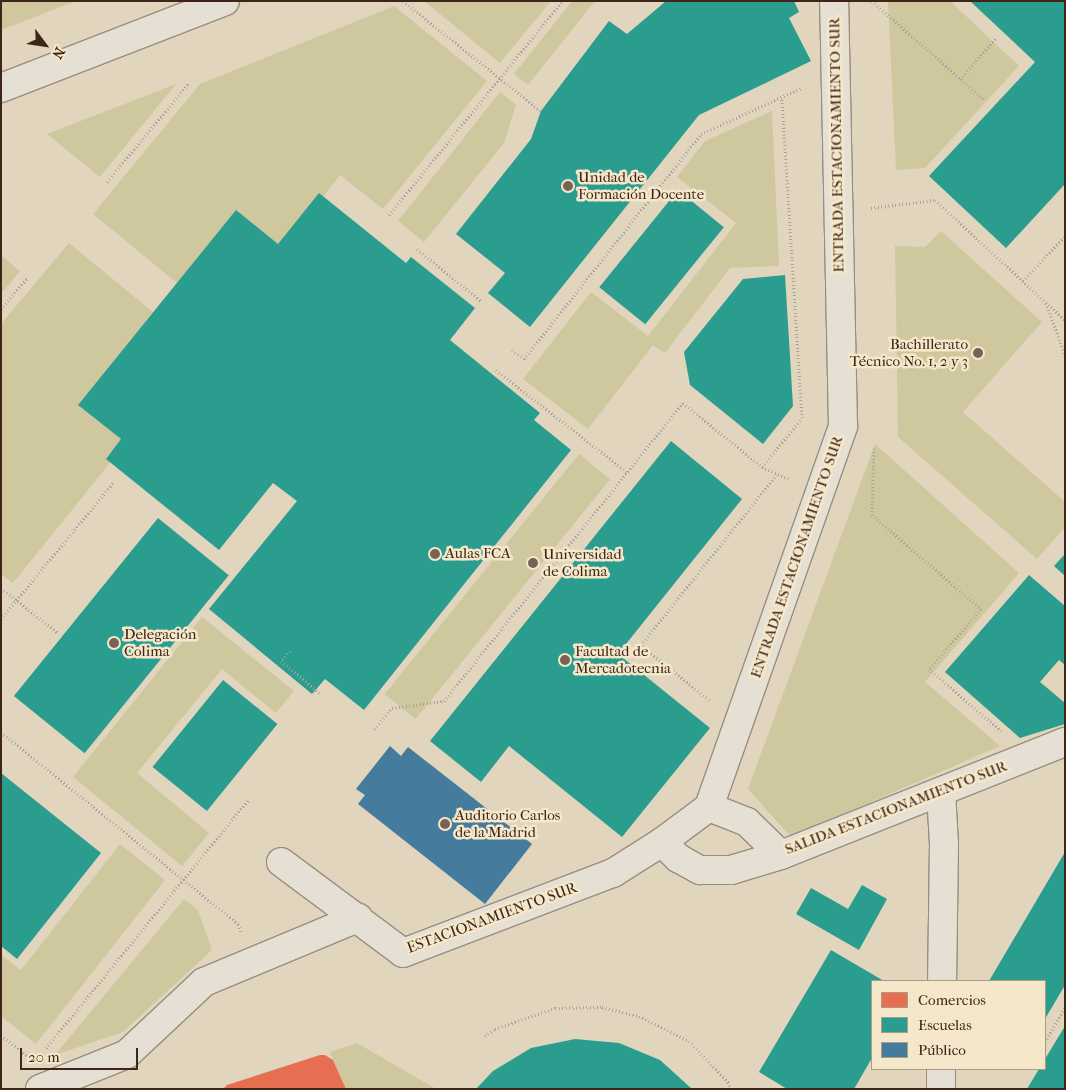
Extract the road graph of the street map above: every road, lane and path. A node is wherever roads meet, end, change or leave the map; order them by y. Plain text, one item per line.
1 (225, 1) edge
2 (404, 1) edge
3 (562, 1) edge
4 (834, 1) edge
5 (872, 1) edge
6 (996, 38) dead end
7 (499, 78) junction
8 (960, 79) junction
9 (189, 83) dead end
10 (807, 84) dead end
11 (1, 88) edge
12 (782, 97) junction
13 (983, 99) dead end
14 (541, 111) dead end
15 (107, 182) dead end
16 (870, 198) dead end
17 (870, 208) junction
18 (389, 215) dead end
19 (870, 217) dead end
20 (1065, 236) edge
21 (417, 250) dead end
22 (28, 277) dead end
23 (1023, 281) junction
24 (481, 301) dead end
25 (1046, 303) junction
26 (1, 309) edge
27 (1065, 320) edge
28 (512, 350) dead end
29 (1065, 355) edge
30 (496, 370) dead end
31 (874, 439) dead end
32 (627, 472) junction
33 (777, 474) dead end
34 (114, 483) dead end
35 (1, 588) edge
36 (17, 600) junction
37 (1, 619) edge
38 (58, 633) dead end
39 (290, 650) dead end
40 (321, 694) dead end
41 (739, 724) junction
42 (374, 729) dead end
43 (1, 732) edge
44 (1008, 736) dead end
45 (1065, 742) edge
46 (941, 792) junction
47 (248, 800) dead end
48 (710, 807) junction
49 (662, 842) junction
50 (781, 855) junction
51 (281, 862) dead end
52 (183, 879) junction
53 (358, 918) junction
54 (238, 924) dead end
55 (942, 980) edge
56 (1065, 1008) edge
57 (485, 1036) dead end
58 (1046, 1040) edge
59 (40, 1054) dead end
60 (941, 1070) edge
61 (92, 1079) edge
62 (40, 1089) edge
63 (731, 1089) edge
64 (940, 1089) edge

1 - 11 street
2 - 7 path
3 - 7 path
4 - 41 street, ENTRADA ESTACIONAMIENTO SUR
5 - 8 path
6 - 8 path
7 - 14 path
7 - 18 path
8 - 13 path
9 - 15 path
10 - 12 path
12 - 28 path
12 - 32 path
16 - 17 path
17 - 19 path
17 - 23 path
20 - 23 path
21 - 24 path
22 - 26 path
23 - 25 path
25 - 27 path
25 - 29 path
30 - 32 path
31 - 44 path
32 - 42 path
33 - 41 path
34 - 36 path
35 - 36 path
36 - 37 path
36 - 38 path
39 - 40 path
41 - 48 street, ENTRADA ESTACIONAMIENTO SUR
43 - 52 path
45 - 46 street, SALIDA ESTACIONAMIENTO SUR
46 - 50 street, SALIDA ESTACIONAMIENTO SUR
46 - 55 street
47 - 52 path
48 - 49 street
48 - 50 street, SALIDA ESTACIONAMIENTO SUR
49 - 50 street
49 - 53 street, ESTACIONAMIENTO SUR
51 - 53 street, ESTACIONAMIENTO SUR
52 - 54 path
52 - 59 path
53 - 61 street
56 - 58 path
57 - 63 path
60 - 64 street
61 - 62 street

